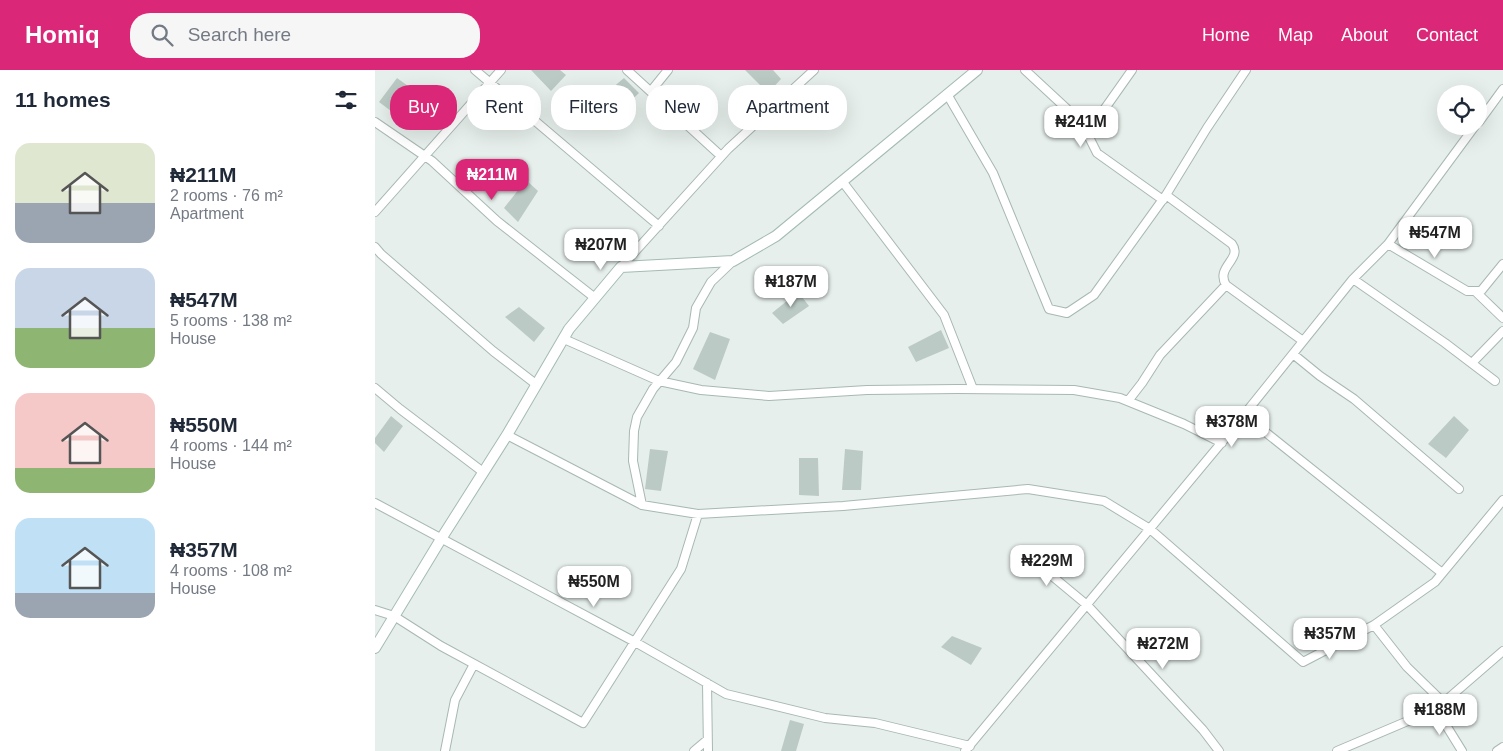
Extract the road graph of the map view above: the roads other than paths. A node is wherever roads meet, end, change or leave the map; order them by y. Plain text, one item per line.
1 (475, 70) edge
2 (501, 70) edge
3 (627, 70) edge
4 (668, 70) edge
5 (814, 70) edge
6 (977, 70) edge
7 (1025, 70) edge
8 (1132, 70) edge
9 (1243, 71) edge
10 (490, 82) junction
11 (656, 85) edge
12 (646, 87) edge
13 (1503, 89) edge
14 (947, 94) junction
15 (1487, 111) edge
16 (375, 122) edge
17 (693, 130) edge
18 (1086, 131) junction
19 (1468, 135) edge
20 (426, 156) junction
21 (721, 156) junction
22 (843, 181) junction
23 (1164, 197) junction
24 (375, 212) edge
25 (659, 226) junction
26 (1388, 244) junction
27 (375, 248) edge
28 (733, 261) junction
29 (1503, 264) edge
30 (621, 267) junction
31 (1353, 279) junction
32 (1227, 285) junction
33 (1475, 292) junction
34 (595, 298) junction
35 (1503, 318) edge
36 (1503, 331) edge
37 (564, 339) junction
38 (1303, 341) junction
39 (1293, 354) junction
40 (1472, 364) junction
41 (659, 381) junction
42 (1495, 381) dead end
43 (537, 385) junction
44 (375, 388) edge
45 (973, 389) junction
46 (1127, 401) junction
47 (1244, 415) junction
48 (507, 435) junction
49 (1222, 443) junction
50 (483, 472) junction
51 (1459, 490) dead end
52 (1503, 500) edge
53 (375, 503) edge
54 (642, 505) junction
55 (698, 514) junction
56 (1150, 528) junction
57 (441, 539) junction
58 (1022, 551) dead end
59 (1442, 573) junction
60 (1087, 605) junction
61 (375, 610) edge
62 (394, 616) junction
63 (1374, 625) junction
64 (635, 642) junction
65 (375, 648) edge
66 (1503, 651) edge
67 (474, 664) junction
68 (707, 683) junction
69 (1444, 703) junction
70 (1436, 709) junction
71 (707, 740) junction
72 (1503, 747) edge
73 (968, 748) edge
74 (445, 751) edge
75 (694, 751) edge
76 (708, 751) edge
77 (1219, 751) edge
78 (1337, 751) edge
79 (1462, 751) edge
80 (1497, 751) edge

1 - 10 street
2 - 10 street
3 - 12 street
4 - 11 street
5 - 21 street
6 - 14 street
7 - 18 street
8 - 18 street
9 - 23 street
10 - 20 street
10 - 25 street
13 - 15 street
14 - 22 street
14 - 23 street
16 - 20 street
17 - 21 street
18 - 23 street
19 - 26 street
20 - 24 street
20 - 34 street
21 - 25 street
22 - 28 street
22 - 45 street
23 - 32 street
25 - 30 street
26 - 31 street
26 - 33 street
27 - 43 street
28 - 30 street
28 - 41 street
29 - 33 street
30 - 34 street
31 - 38 street
31 - 40 street
32 - 38 street
32 - 46 street
33 - 35 street
34 - 37 street
36 - 40 street
37 - 41 street
37 - 43 street
38 - 39 street
39 - 47 street
39 - 51 street
40 - 42 street
41 - 45 street
41 - 54 street
43 - 48 street
44 - 50 street
45 - 46 street
46 - 49 street
47 - 49 street
47 - 59 street
48 - 50 street
48 - 54 street
49 - 56 street
50 - 57 street
52 - 59 street
53 - 57 street
54 - 55 street
55 - 56 street
55 - 64 street
56 - 60 street
56 - 63 street
57 - 62 street
57 - 64 street
58 - 60 street
59 - 63 street
60 - 73 street
60 - 77 street
61 - 62 street
62 - 65 street
62 - 67 street
63 - 69 street
64 - 67 street
64 - 68 street
66 - 69 street
67 - 74 street
68 - 71 street
68 - 73 street
69 - 70 street
70 - 78 street
70 - 79 street
71 - 75 street
71 - 76 street
72 - 80 street

